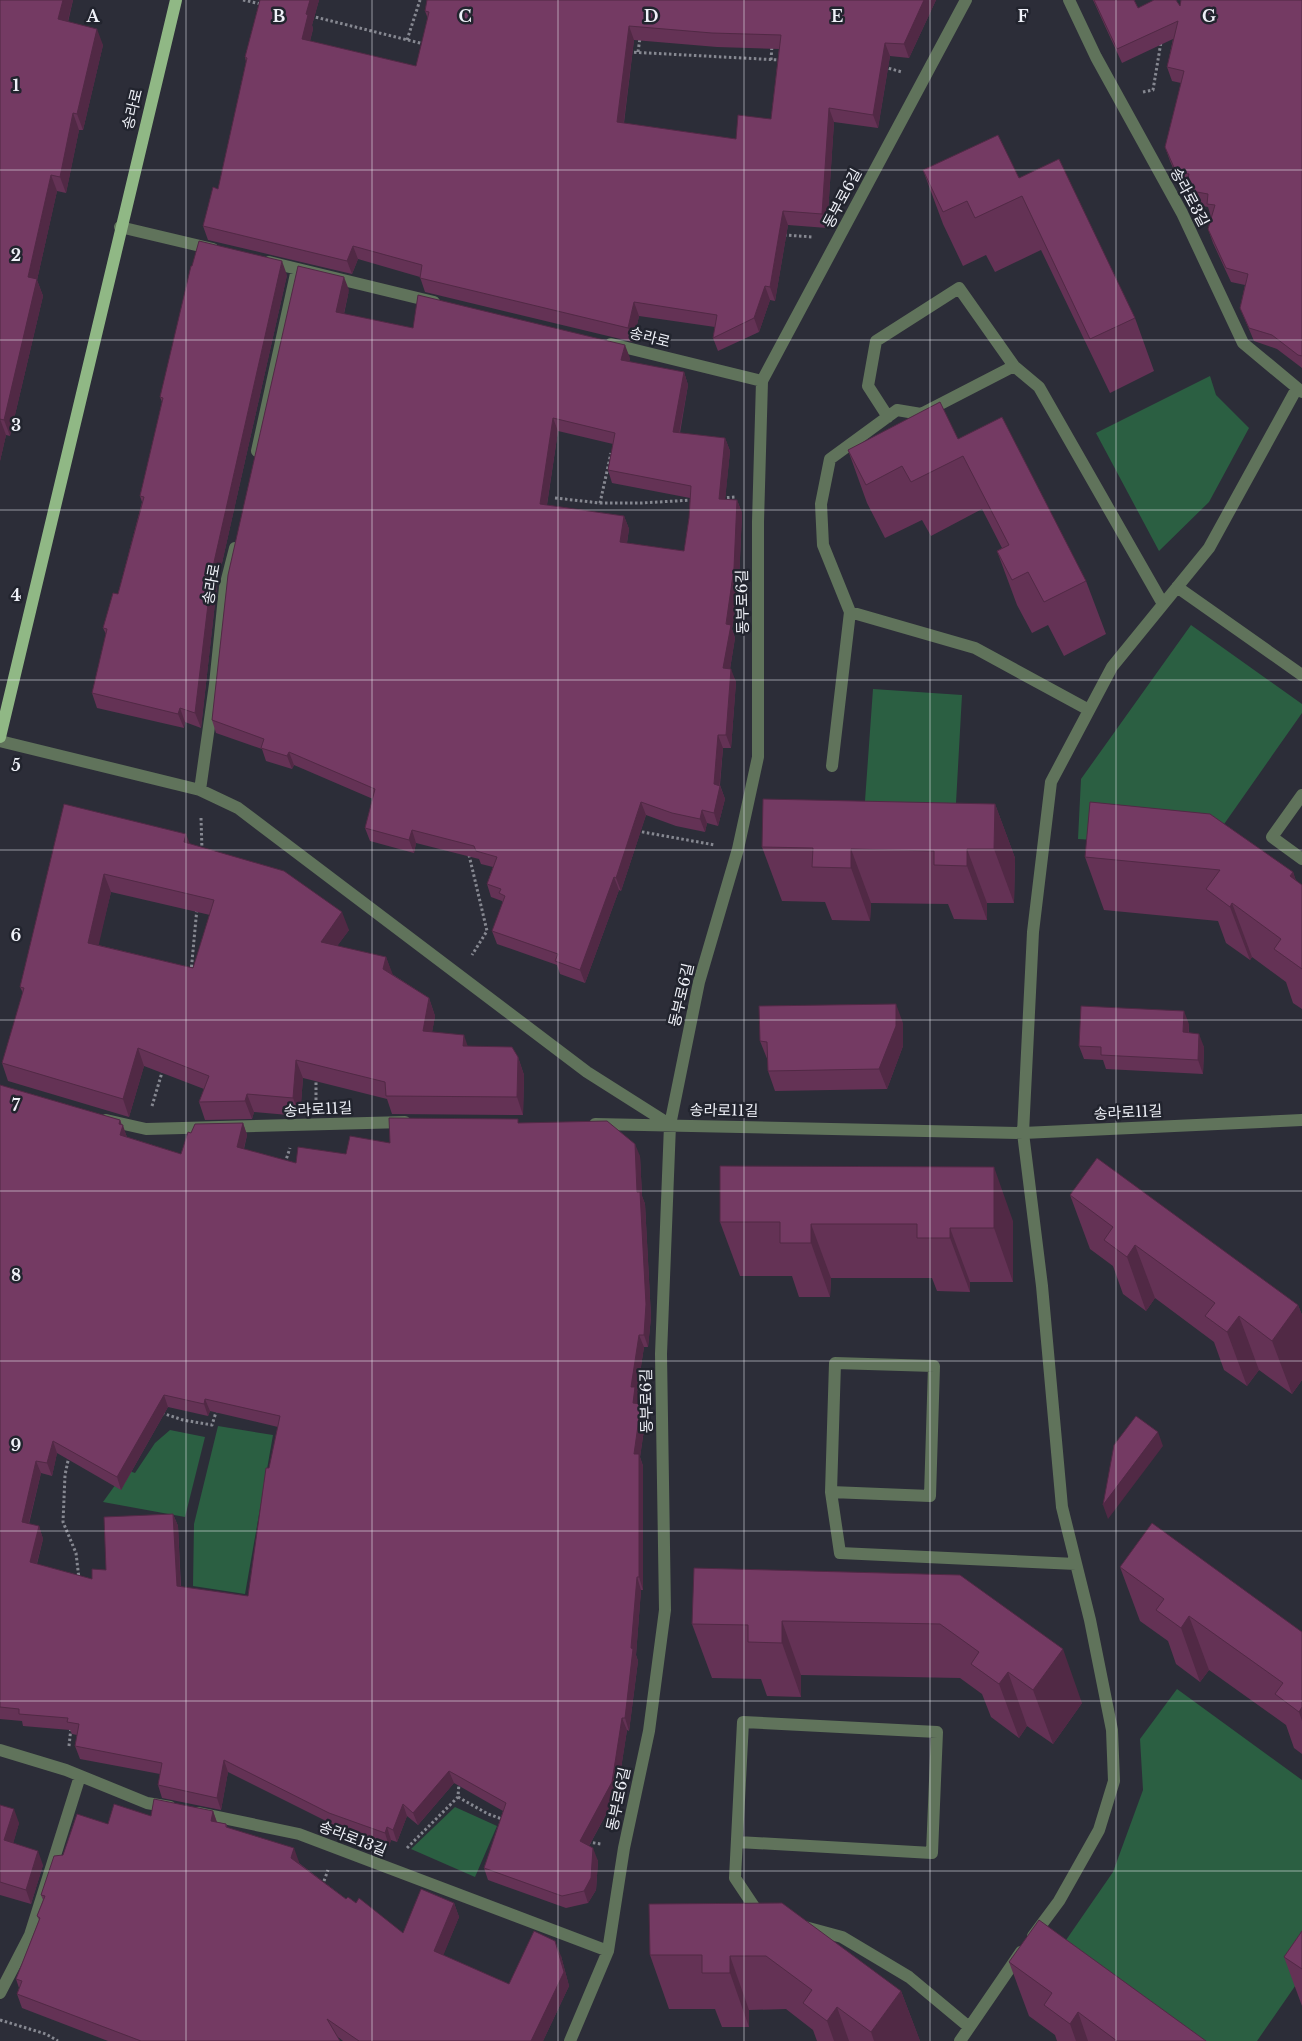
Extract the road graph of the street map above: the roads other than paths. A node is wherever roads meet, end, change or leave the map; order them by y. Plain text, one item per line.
1 (176, 0) edge
2 (966, 0) edge
3 (1069, 0) edge
4 (120, 227) junction
5 (227, 252) edge
6 (256, 259) edge
7 (297, 269) junction
8 (449, 305) edge
9 (594, 340) edge
10 (1014, 366) junction
11 (762, 381) junction
12 (1300, 390) edge
13 (888, 417) junction
14 (255, 460) edge
15 (238, 532) edge
16 (1177, 587) junction
17 (1163, 604) junction
18 (850, 612) junction
19 (1302, 676) edge
20 (1089, 710) junction
21 (0, 737) edge
22 (0, 741) edge
23 (832, 766) dead end
24 (200, 790) junction
25 (1302, 795) edge
26 (1302, 859) edge
27 (94, 1116) edge
28 (1302, 1120) edge
29 (415, 1122) edge
30 (583, 1124) edge
31 (670, 1125) junction
32 (1022, 1134) junction
33 (831, 1492) junction
34 (1076, 1564) junction
35 (0, 1750) edge
36 (80, 1776) junction
37 (738, 1842) junction
38 (778, 1921) edge
39 (796, 1926) edge
40 (608, 1951) junction
41 (0, 1993) edge
42 (969, 2027) junction
43 (570, 2041) edge
44 (960, 2041) edge

1 - 4 main road, 송라로
2 - 11 street, 동부로6길
3 - 12 street, 송라로3길
4 - 5 street
4 - 21 main road, 송라로
6 - 7 street
7 - 8 street
7 - 14 street
9 - 11 street, 송라로
10 - 13 street
10 - 13 street
10 - 17 street
11 - 31 street, 동부로6길
12 - 16 street
13 - 18 street
15 - 24 street, 송라로
16 - 17 street
16 - 19 street
17 - 20 street
18 - 20 street
18 - 23 street
20 - 32 street
22 - 24 street
24 - 31 street
25 - 26 street
27 - 29 street, 송라로11길
28 - 32 street, 송라로11길
30 - 31 street, 송라로11길
31 - 32 street, 송라로11길
31 - 40 street, 동부로6길
32 - 34 street
33 - 33 street
33 - 34 street
34 - 42 street
35 - 36 street, 송라로13길
36 - 40 street, 송라로13길
36 - 41 street
37 - 37 street
37 - 38 street
39 - 42 street
40 - 43 street, 동부로6길
42 - 44 street

